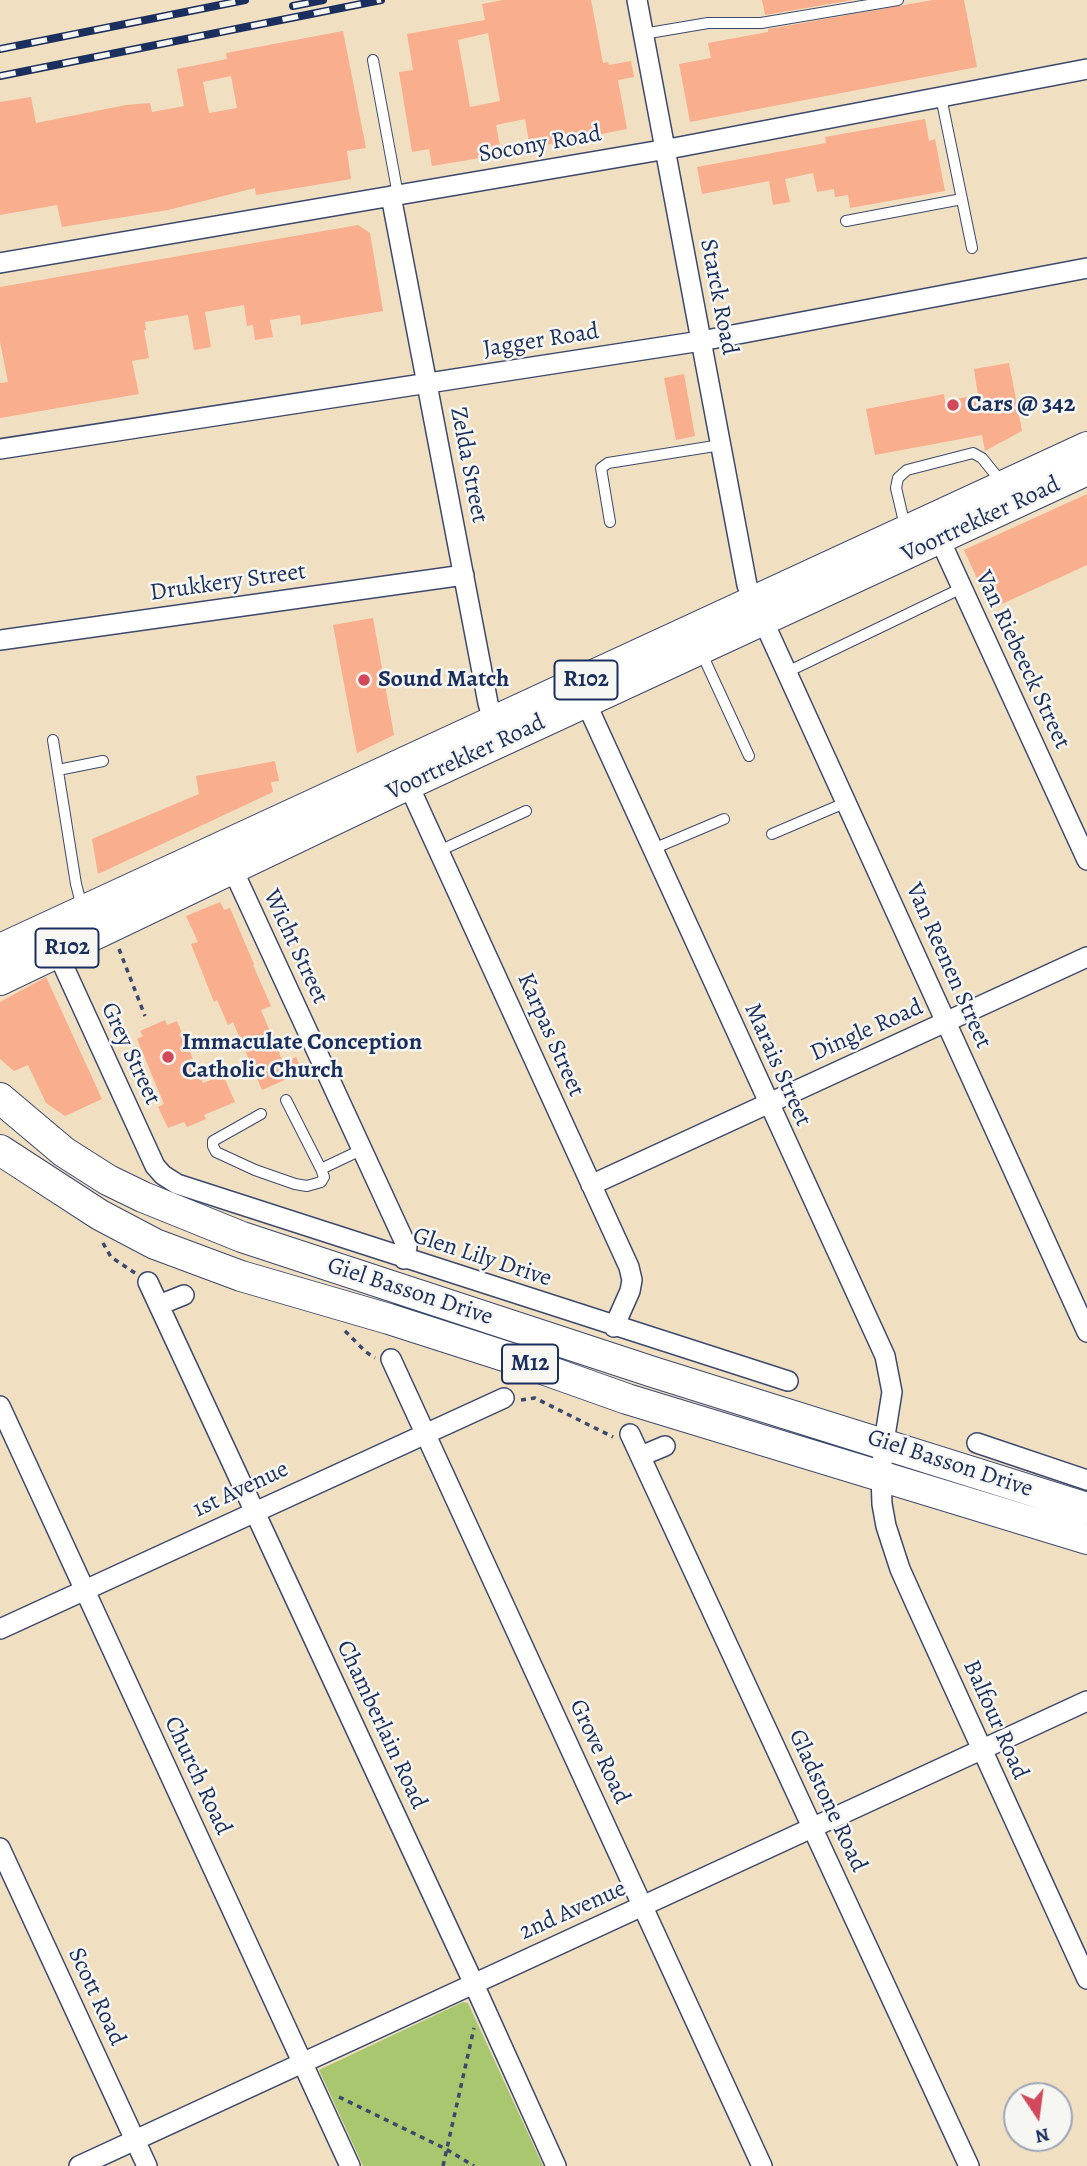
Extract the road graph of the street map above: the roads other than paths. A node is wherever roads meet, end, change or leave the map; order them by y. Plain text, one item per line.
1 (637, 0) edge
2 (898, 0) edge
3 (643, 34) junction
4 (373, 60) dead end
5 (1087, 69) edge
6 (942, 97) junction
7 (665, 149) junction
8 (395, 195) junction
9 (962, 198) junction
10 (846, 221) dead end
11 (972, 248) dead end
12 (0, 263) edge
13 (1087, 268) edge
14 (701, 341) junction
15 (427, 383) junction
16 (721, 445) junction
17 (1087, 447) edge
18 (0, 449) edge
19 (1087, 470) edge
20 (1004, 485) junction
21 (610, 523) dead end
22 (925, 529) junction
23 (464, 575) junction
24 (962, 588) junction
25 (759, 611) junction
26 (0, 640) edge
27 (700, 650) junction
28 (787, 672) junction
29 (582, 693) junction
30 (496, 732) junction
31 (53, 740) dead end
32 (749, 756) dead end
33 (103, 761) dead end
34 (58, 771) junction
35 (404, 775) junction
36 (847, 802) junction
37 (526, 811) dead end
38 (724, 819) dead end
39 (772, 834) dead end
40 (653, 849) junction
41 (439, 851) junction
42 (227, 858) junction
43 (1087, 860) edge
44 (83, 911) junction
45 (0, 949) edge
46 (57, 953) junction
47 (1087, 957) edge
48 (0, 979) edge
49 (946, 1022) junction
50 (0, 1098) edge
51 (286, 1100) dead end
52 (768, 1103) junction
53 (261, 1114) dead end
54 (0, 1150) edge
55 (361, 1150) junction
56 (321, 1169) junction
57 (163, 1175) joint
58 (590, 1185) junction
59 (404, 1259) junction
60 (142, 1278) road end
61 (184, 1295) dead end
62 (159, 1305) junction
63 (614, 1326) junction
64 (1087, 1332) edge
65 (386, 1361) road end
66 (788, 1381) dead end
67 (508, 1401) road end
68 (0, 1406) edge
69 (425, 1433) junction
70 (627, 1439) road end
71 (884, 1443) junction
72 (977, 1443) dead end
73 (665, 1446) dead end
74 (641, 1456) junction
75 (881, 1474) junction
76 (1087, 1480) edge
77 (1087, 1508) edge
78 (255, 1510) junction
79 (1087, 1539) edge
80 (85, 1590) junction
81 (0, 1629) edge
82 (1087, 1701) edge
83 (981, 1750) junction
84 (813, 1829) junction
85 (0, 1848) edge
86 (643, 1906) junction
87 (1087, 1979) edge
88 (474, 1983) junction
89 (303, 2063) junction
90 (135, 2140) junction
91 (79, 2166) edge
92 (147, 2166) edge
93 (350, 2166) edge
94 (556, 2166) edge
95 (762, 2166) edge
96 (969, 2166) edge

1 - 3 street, Starck Road
2 - 3 lane
3 - 7 street, Starck Road
4 - 8 lane
5 - 6 street, Socony Road
6 - 7 street, Socony Road
6 - 9 lane
7 - 8 street, Socony Road
7 - 14 street, Starck Road
8 - 12 street, Socony Road
8 - 15 street, Zelda Street
9 - 10 lane
9 - 11 lane
13 - 14 street, Jagger Road
14 - 15 street, Jagger Road
14 - 16 street, Starck Road
15 - 18 street, Jagger Road
15 - 23 street, Zelda Street
16 - 21 lane
16 - 25 street, Starck Road
17 - 20 main road, Voortrekker Road / R102
19 - 22 main road, Voortrekker Road / R102
20 - 22 main road, Voortrekker Road / R102
20 - 22 lane
22 - 24 street, Van Riebeeck Street
22 - 25 main road, Voortrekker Road / R102
23 - 26 street, Drukkery Street
23 - 30 street, Zelda Street
24 - 28 lane
24 - 43 street, Van Riebeeck Street
25 - 27 main road, Voortrekker Road / R102
25 - 28 street, Van Reenen Street
25 - 29 main road, Voortrekker Road / R102
27 - 29 main road, Voortrekker Road / R102
27 - 32 lane
28 - 36 street, Van Reenen Street
29 - 30 main road, Voortrekker Road / R102
29 - 40 street, Marais Street
30 - 35 main road, Voortrekker Road / R102
31 - 34 lane
33 - 34 lane
34 - 44 lane
35 - 41 street, Karpas Street
35 - 42 main road, Voortrekker Road / R102
36 - 39 lane
36 - 49 street, Van Reenen Street
37 - 41 lane
38 - 40 lane
40 - 52 street, Marais Street
41 - 58 street, Karpas Street
42 - 44 main road, Voortrekker Road / R102
42 - 46 main road, Voortrekker Road / R102
42 - 55 street, Wicht Street
44 - 45 main road, Voortrekker Road / R102
46 - 48 main road, Voortrekker Road / R102
46 - 57 street, Grey Street
47 - 49 street, Dingle Road
49 - 52 street, Dingle Road
49 - 64 street, Van Reenen Street
50 - 71 main road, Giel Basson Drive / M12
51 - 56 lane
52 - 58 street, Dingle Road
52 - 71 street, Marais Street
53 - 56 lane
54 - 75 main road, Giel Basson Drive / M12
55 - 56 lane
55 - 59 street, Wicht Street
57 - 59 street, Glen Lily Drive
58 - 63 street, Karpas Street
59 - 63 street, Glen Lily Drive
60 - 62 street, Chamberlain Road
61 - 62 street
62 - 78 street, Chamberlain Road
63 - 66 street, Glen Lily Drive
65 - 69 street, Grove Road
67 - 69 street, 1st Avenue
68 - 80 street, Church Road
69 - 78 street, 1st Avenue
69 - 86 street, Grove Road
70 - 74 street, Gladstone Road
71 - 75 street, Marais Street
71 - 77 main road, Giel Basson Drive / M12
72 - 76 street
73 - 74 street
74 - 84 street, Gladstone Road
75 - 79 main road, Giel Basson Drive / M12
75 - 83 street, Balfour Road
78 - 80 street, 1st Avenue
78 - 88 street, Chamberlain Road
80 - 81 street, 1st Avenue
80 - 89 street, Church Road
82 - 83 street, 2nd Avenue
83 - 84 street, 2nd Avenue
83 - 87 street, Balfour Road
84 - 86 street, 2nd Avenue
84 - 96 street, Gladstone Road
85 - 90 street, Scott Road
86 - 88 street, 2nd Avenue
86 - 95 street, Grove Road
88 - 89 street, 2nd Avenue
88 - 94 street, Chamberlain Road
89 - 90 street, 2nd Avenue
89 - 93 street, Church Road
90 - 91 street, 2nd Avenue
90 - 92 street, Scott Road

